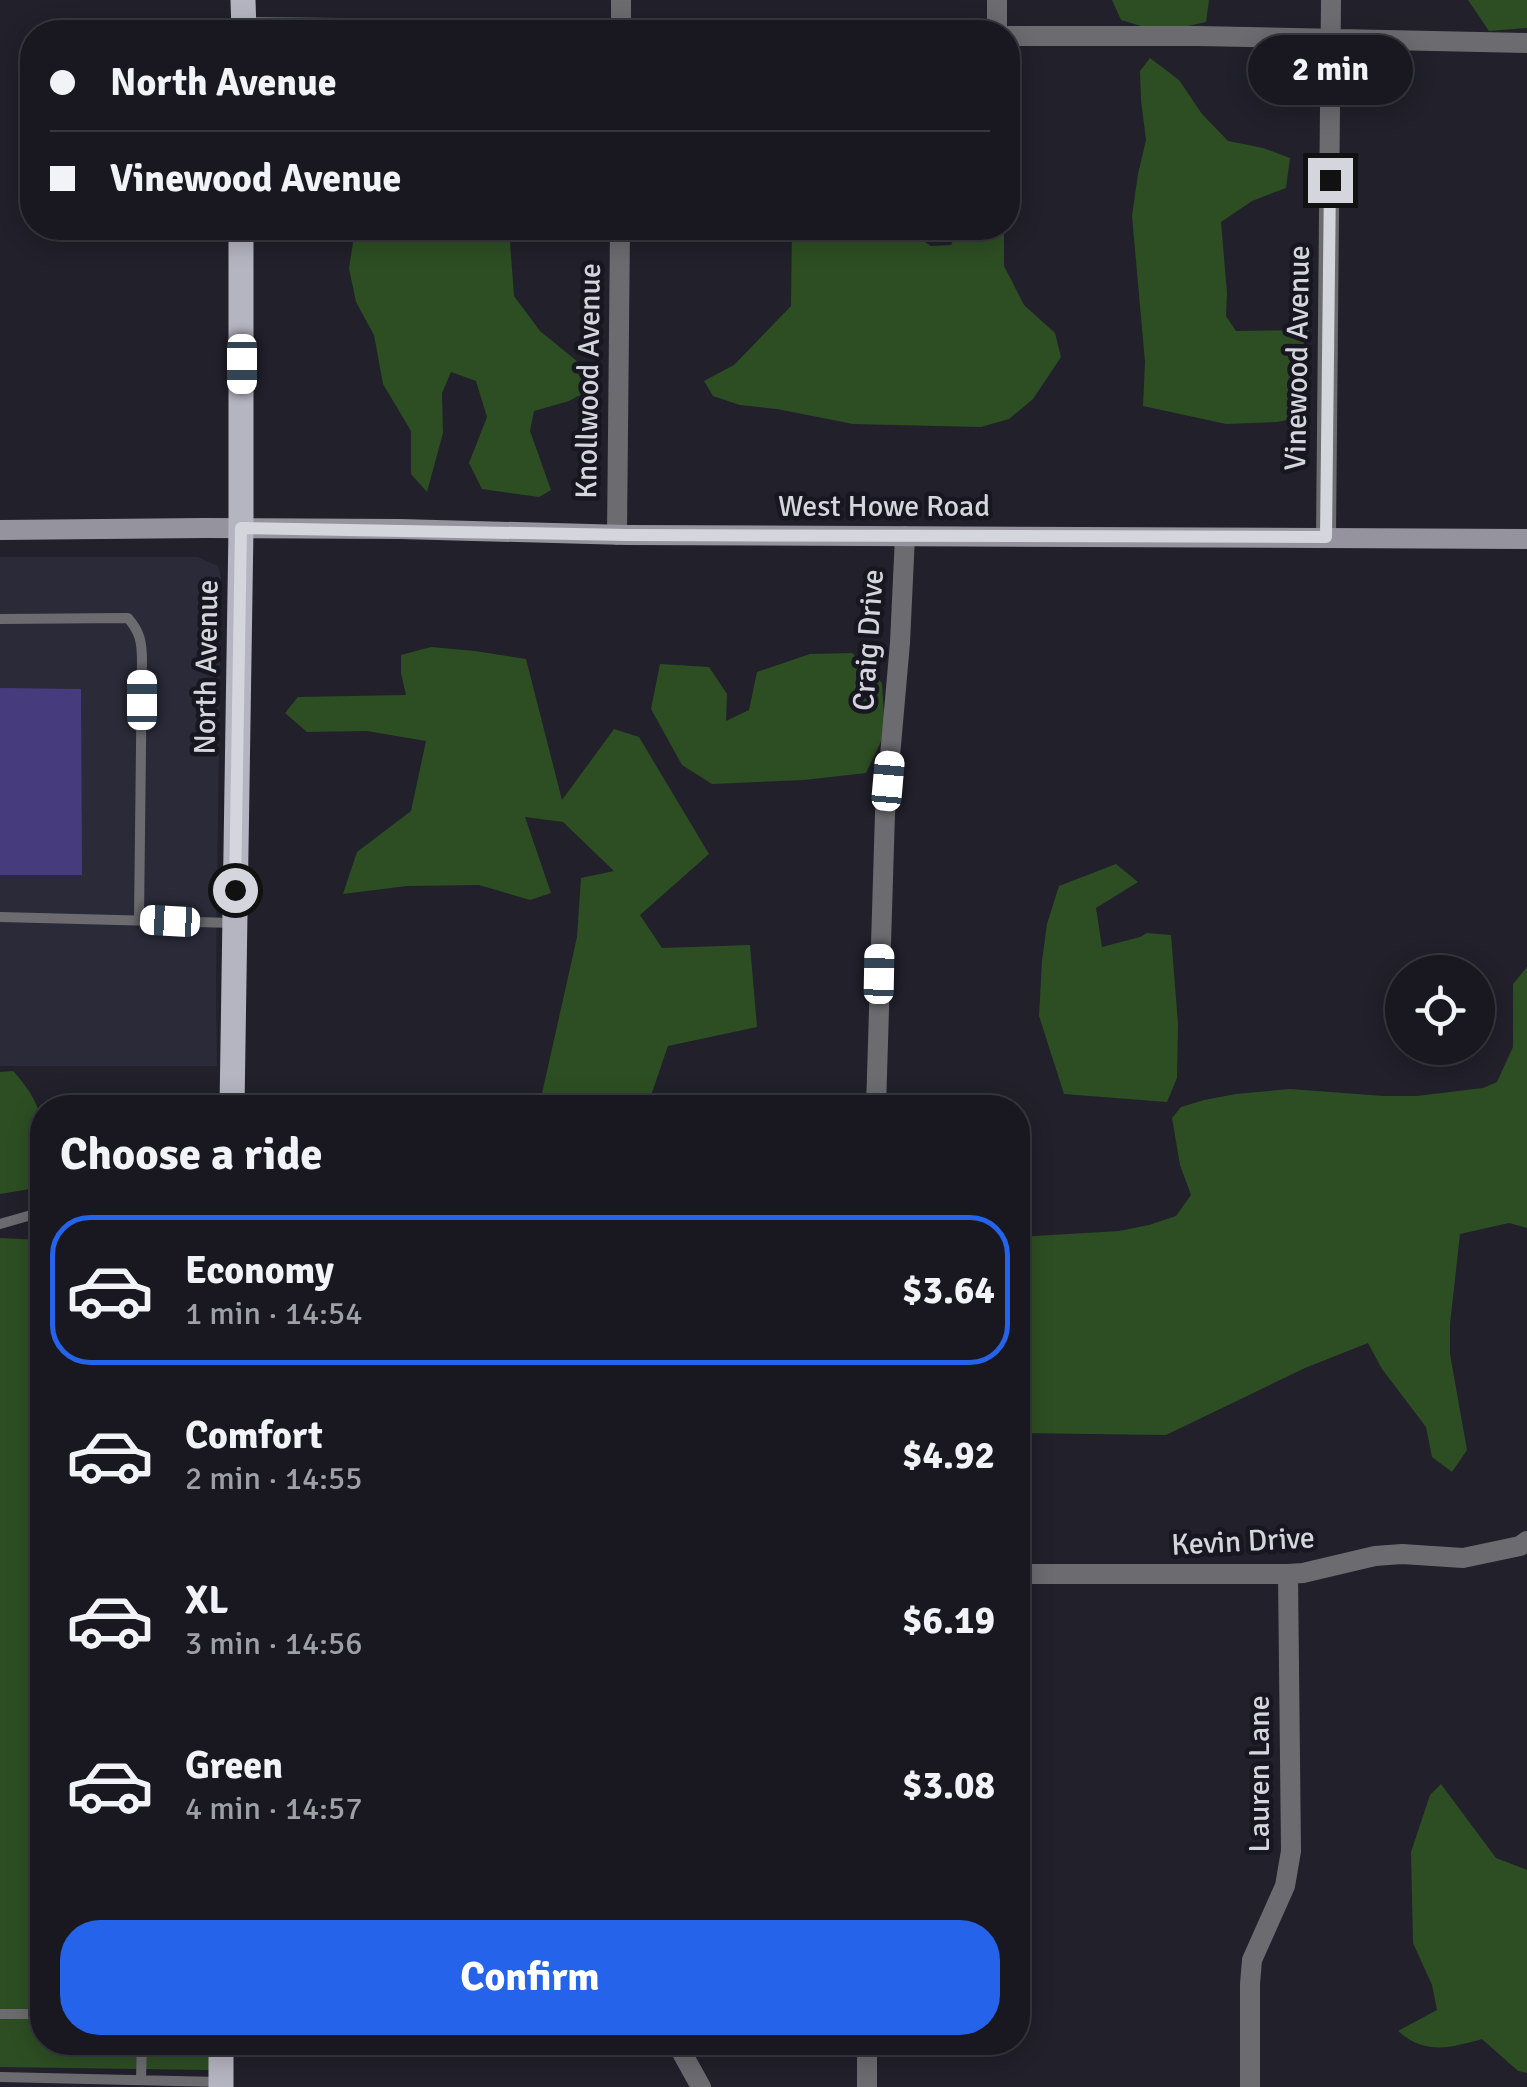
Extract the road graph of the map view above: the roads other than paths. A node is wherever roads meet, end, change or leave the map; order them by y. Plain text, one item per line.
1 (1331, 0) edge
2 (1020, 36) edge
3 (1331, 38) junction
4 (1527, 43) edge
5 (241, 240) edge
6 (620, 240) edge
7 (241, 528) junction
8 (0, 530) edge
9 (617, 535) junction
10 (905, 536) junction
11 (1326, 537) junction
12 (1527, 539) edge
13 (0, 619) edge
14 (0, 917) edge
15 (139, 920) junction
16 (234, 922) junction
17 (232, 1095) edge
18 (876, 1095) edge
19 (30, 1215) edge
20 (0, 1224) edge
21 (1527, 1541) edge
22 (1030, 1574) edge
23 (1288, 1574) junction
24 (0, 2014) edge
25 (30, 2014) edge
26 (142, 2055) edge
27 (221, 2055) edge
28 (683, 2055) edge
29 (868, 2055) edge
30 (0, 2078) edge
31 (141, 2080) junction
32 (221, 2084) edge
33 (701, 2087) edge
34 (867, 2087) edge
35 (1250, 2087) edge

1 - 3 street, Vinewood Avenue
2 - 3 street
3 - 4 street
3 - 11 street, Vinewood Avenue
5 - 7 main road, North Avenue
6 - 9 street, Knollwood Avenue
7 - 8 main road, West Howe Road
7 - 9 main road, West Howe Road
7 - 16 main road, North Avenue
9 - 10 main road, West Howe Road
10 - 11 main road, West Howe Road
10 - 18 street, Craig Drive
11 - 12 main road, West Howe Road
13 - 15 lane
14 - 15 lane
15 - 16 lane
16 - 17 main road, North Avenue
19 - 20 lane
21 - 23 street, Kevin Drive
22 - 23 street, Kevin Drive
23 - 35 street, Lauren Lane
24 - 25 lane
26 - 31 lane
27 - 32 main road
28 - 33 street
29 - 34 street
30 - 31 lane
31 - 32 lane

